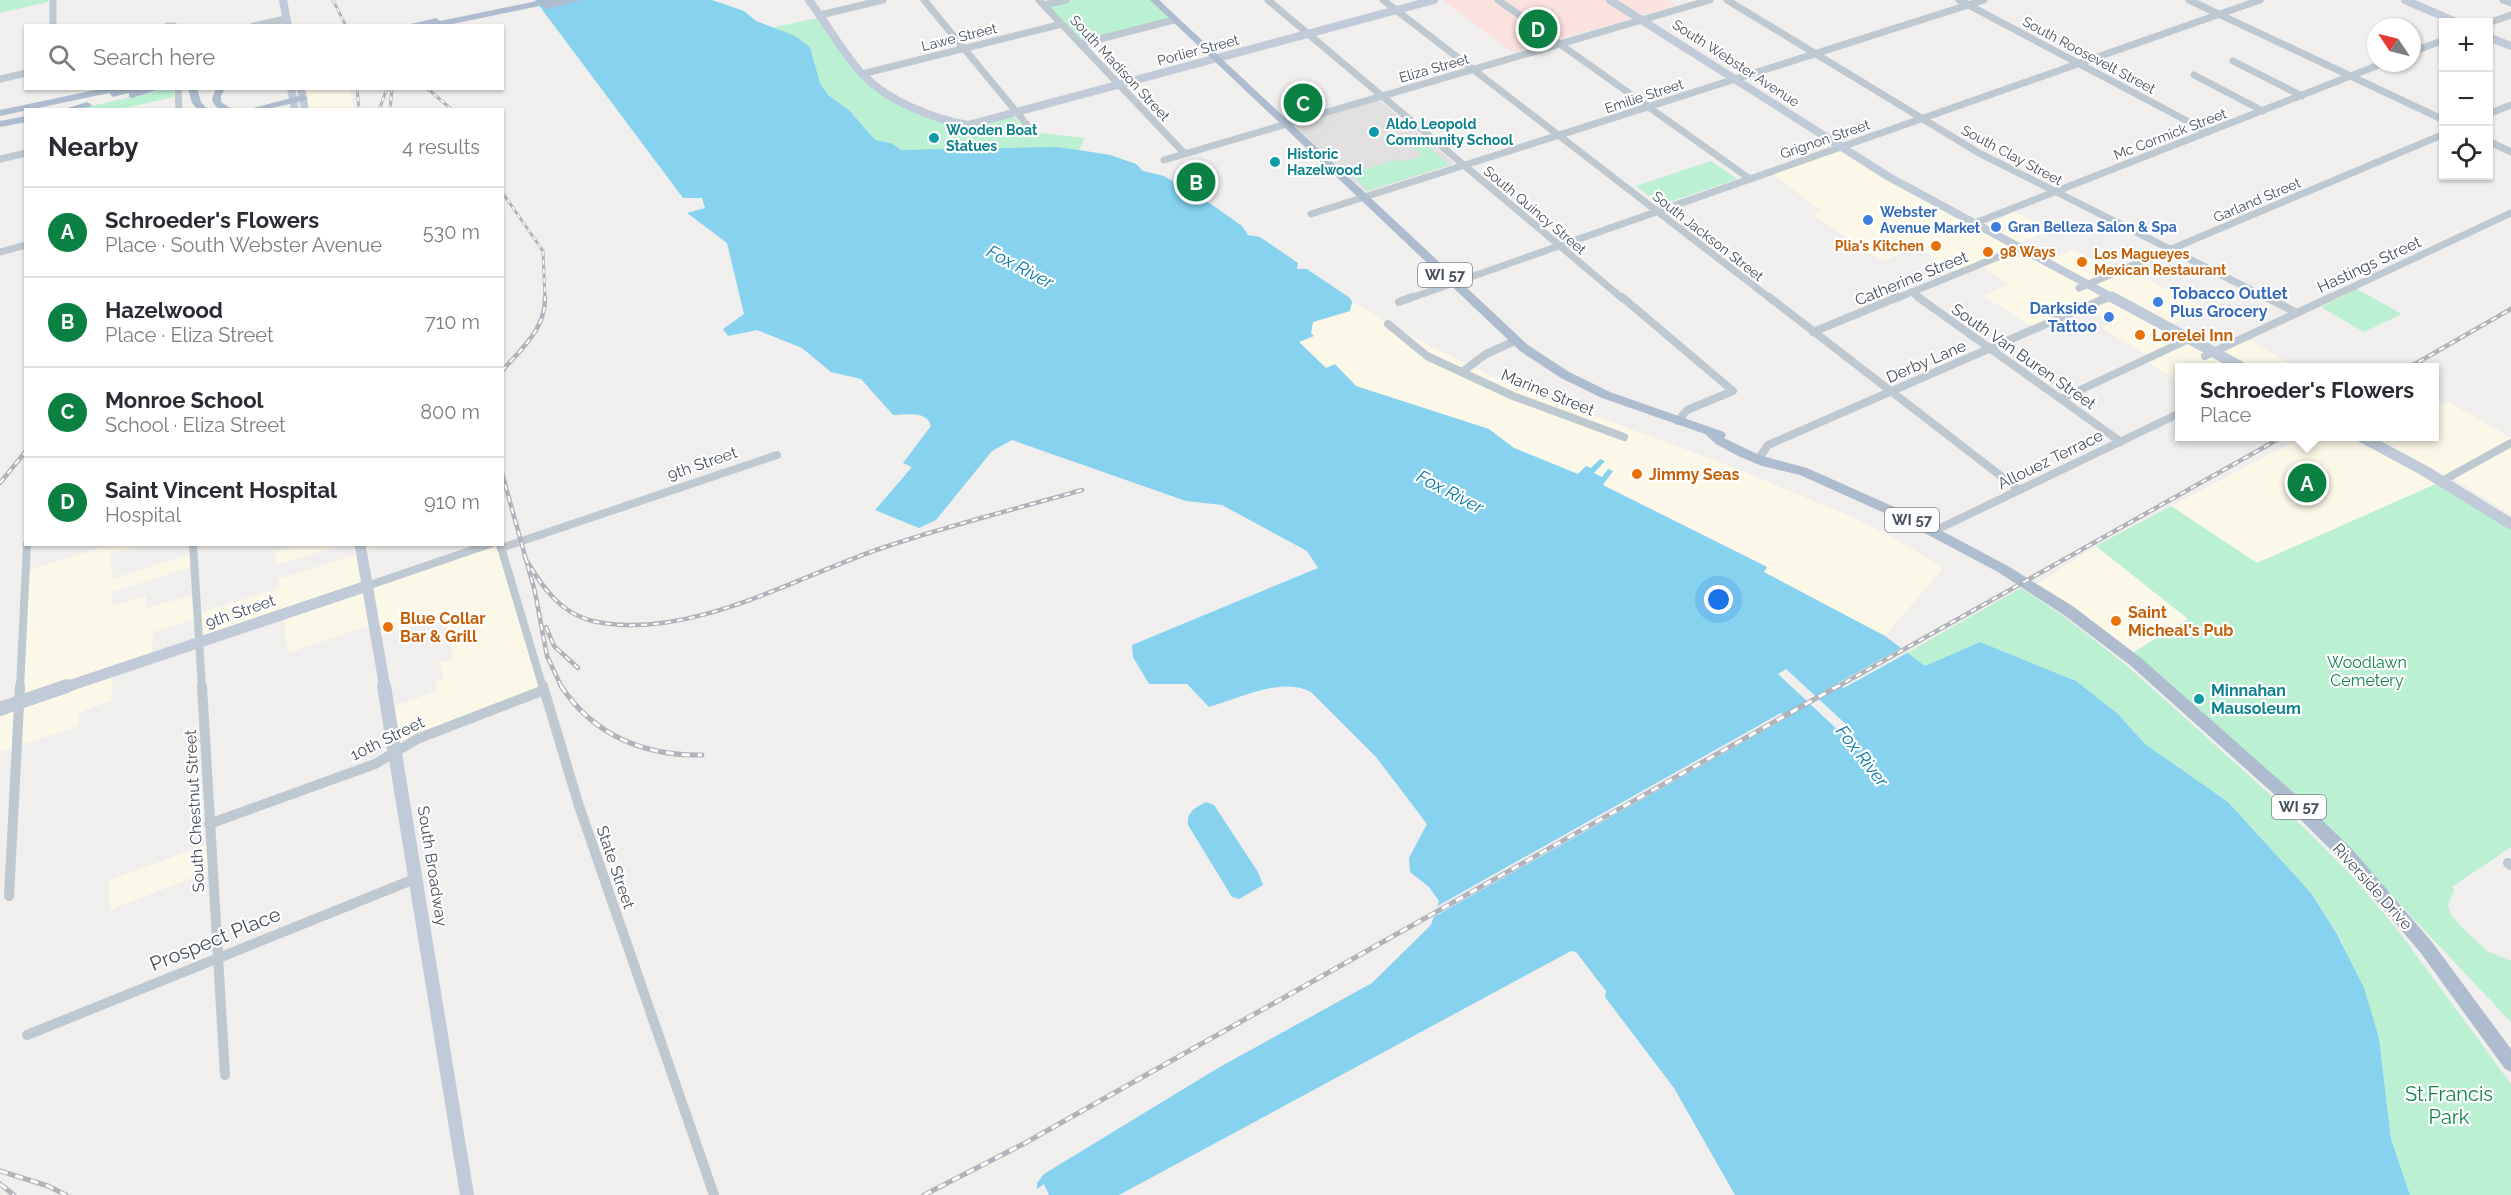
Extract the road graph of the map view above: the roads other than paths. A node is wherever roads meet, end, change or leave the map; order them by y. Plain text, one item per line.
1 (53, 0) edge
2 (283, 0) edge
3 (554, 0) edge
4 (578, 0) edge
5 (810, 0) edge
6 (883, 0) edge
7 (924, 0) edge
8 (1066, 0) edge
9 (1156, 0) edge
10 (1268, 0) edge
11 (1383, 0) edge
12 (1434, 0) edge
13 (1498, 0) edge
14 (1710, 0) edge
15 (1727, 0) edge
16 (1959, 0) edge
17 (1984, 0) edge
18 (2189, 0) edge
19 (2260, 0) edge
20 (2405, 0) edge
21 (2503, 0) edge
22 (1613, 1) edge
23 (1042, 3) edge
24 (2511, 3) edge
25 (1968, 5) junction
26 (1396, 10) junction
27 (2219, 14) junction
28 (820, 15) junction
29 (2511, 15) edge
30 (471, 17) junction
31 (2447, 18) edge
32 (1174, 20) junction
33 (1642, 20) junction
34 (2493, 21) edge
35 (286, 23) edge
36 (53, 24) edge
37 (420, 24) edge
38 (438, 24) edge
39 (463, 24) edge
40 (1062, 24) junction
41 (1308, 34) junction
42 (2493, 39) edge
43 (2439, 42) edge
44 (1080, 44) junction
45 (1560, 44) junction
46 (2511, 46) edge
47 (964, 48) junction
48 (2421, 49) edge
49 (1816, 54) junction
50 (1216, 59) junction
51 (2233, 61) dead end
52 (2078, 63) junction
53 (1473, 69) junction
54 (2367, 69) edge
55 (24, 74) edge
56 (862, 74) junction
57 (2194, 75) dead end
58 (2348, 76) junction
59 (0, 79) edge
60 (1734, 80) junction
61 (1119, 85) junction
62 (70, 90) edge
63 (112, 90) edge
64 (131, 90) edge
65 (150, 90) edge
66 (178, 90) edge
67 (193, 90) edge
68 (289, 90) edge
69 (219, 92) edge
70 (1381, 96) junction
71 (2302, 96) junction
72 (298, 102) edge
73 (0, 104) edge
74 (2511, 105) edge
75 (1649, 107) junction
76 (31, 108) edge
77 (46, 108) edge
78 (72, 108) edge
79 (179, 108) edge
80 (202, 108) edge
81 (225, 108) edge
82 (255, 108) edge
83 (259, 108) edge
84 (273, 108) edge
85 (278, 108) edge
86 (24, 110) edge
87 (2263, 111) junction
88 (24, 112) edge
89 (1017, 112) junction
90 (2493, 112) edge
91 (0, 115) edge
92 (1922, 118) junction
93 (2439, 118) edge
94 (24, 119) edge
95 (0, 124) edge
96 (1285, 124) junction
97 (1033, 132) dead end
98 (2208, 132) junction
99 (1558, 136) junction
100 (2439, 136) edge
101 (2493, 143) edge
102 (1837, 147) junction
103 (2511, 152) edge
104 (24, 153) edge
105 (1184, 153) junction
106 (0, 159) edge
107 (1164, 160) dead end
108 (1464, 166) junction
109 (1750, 179) junction
110 (2054, 192) junction
111 (1363, 198) junction
112 (1656, 211) junction
113 (2511, 213) edge
114 (1311, 214) dead end
115 (1969, 225) junction
116 (24, 246) edge
117 (1558, 246) junction
118 (2171, 249) junction
119 (2016, 250) junction
120 (0, 252) edge
121 (1452, 282) junction
122 (2083, 286) junction
123 (1911, 292) junction
124 (2105, 298) junction
125 (1399, 302) dead end
126 (2297, 313) junction
127 (1388, 324) dead end
128 (1813, 332) junction
129 (1515, 341) junction
130 (2185, 341) junction
131 (1991, 349) junction
132 (2209, 354) junction
133 (2221, 363) edge
134 (2231, 363) edge
135 (1462, 372) junction
136 (1891, 392) junction
137 (2061, 399) junction
138 (2175, 415) edge
139 (1678, 421) junction
140 (1624, 437) dead end
141 (2370, 441) edge
142 (2381, 441) edge
143 (2121, 442) junction
144 (2511, 443) edge
145 (1761, 454) junction
146 (777, 455) dead end
147 (2446, 479) junction
148 (2019, 490) junction
149 (2511, 515) edge
150 (2511, 524) edge
151 (1934, 531) junction
152 (504, 544) edge
153 (28, 546) edge
154 (193, 546) edge
155 (360, 546) edge
156 (497, 546) edge
157 (367, 586) junction
158 (198, 642) junction
159 (544, 690) junction
160 (19, 703) junction
161 (0, 709) edge
162 (395, 750) junction
163 (209, 824) junction
164 (417, 878) junction
165 (9, 896) dead end
166 (218, 957) junction
167 (27, 1035) dead end
168 (2511, 1063) edge
169 (225, 1075) dead end
170 (467, 1195) edge
171 (714, 1195) edge

1 - 36 street
2 - 35 street
3 - 30 main road
4 - 39 main road
5 - 28 street
6 - 28 street
7 - 47 street
8 - 23 street
9 - 32 main road, WI 57
10 - 41 street, South Quincy Street
11 - 26 street, South Jackson Street
12 - 26 street, Porlier Street
13 - 45 street
14 - 33 street, Eliza Street
15 - 49 street, South Clay Street
16 - 25 street, South Roosevelt Street
17 - 25 street, Emilie Street
18 - 27 street
19 - 27 street, Grignon Street
20 - 31 street
21 - 24 street
22 - 33 street, South Webster Avenue
23 - 40 street, South Madison Street
25 - 49 street, Emilie Street
25 - 52 street, South Roosevelt Street
26 - 41 street, Porlier Street
26 - 53 street, South Jackson Street
27 - 52 street, Grignon Street
27 - 58 street
28 - 56 street
29 - 34 street
30 - 37 main road
30 - 38 main road
32 - 44 street
32 - 50 main road, WI 57
33 - 45 street, Eliza Street
33 - 60 street, South Webster Avenue
40 - 44 street, South Madison Street
40 - 47 street, Lawe Street
41 - 50 street, Porlier Street
41 - 70 street, South Quincy Street
42 - 46 street
43 - 48 street
44 - 61 street, South Madison Street
45 - 53 street, Eliza Street
45 - 75 street
47 - 56 street, Lawe Street
47 - 89 street
49 - 60 street, Emilie Street
49 - 92 street, South Clay Street
50 - 61 street, Porlier Street
50 - 96 main road, WI 57
51 - 71 street
52 - 92 street, Grignon Street
52 - 98 street, South Roosevelt Street
53 - 70 street, Eliza Street
53 - 99 street, South Jackson Street
54 - 58 street, Mc Cormick Street
55 - 59 street
56 - 89 street, Porlier Street
57 - 87 street
58 - 71 street, Mc Cormick Street
58 - 93 street
60 - 75 street, Emilie Street
60 - 102 street, South Webster Avenue
61 - 89 street, Porlier Street
61 - 105 street, South Madison Street
62 - 73 main road
63 - 76 main road
64 - 77 main road
65 - 78 main road
66 - 79 street
67 - 80 main road
68 - 82 main road
69 - 81 main road
70 - 96 street, Eliza Street
70 - 108 street, South Quincy Street
71 - 87 street, Mc Cormick Street
72 - 83 main road
72 - 84 main road
72 - 85 main road
74 - 90 street
75 - 99 street, Emilie Street
75 - 109 street
86 - 91 main road
87 - 98 street, Mc Cormick Street
88 - 91 main road
89 - 97 street
92 - 102 street, Grignon Street
92 - 110 street, South Clay Street
94 - 95 main road
96 - 105 street, Eliza Street
96 - 111 main road, WI 57
98 - 110 street, Mc Cormick Street
99 - 108 street, Emilie Street
99 - 112 street, South Jackson Street
100 - 118 street, Garland Street
101 - 103 street
102 - 109 street, Grignon Street
102 - 115 street, South Webster Avenue
104 - 106 street
105 - 107 street, Eliza Street
108 - 111 street, Emilie Street
108 - 117 street, South Quincy Street
109 - 112 street, Grignon Street
110 - 115 street, Mc Cormick Street
110 - 118 street, South Clay Street
111 - 114 street, Emilie Street
111 - 121 main road, WI 57
112 - 117 street, Grignon Street
112 - 128 street, South Jackson Street
113 - 126 street, Hastings Street
115 - 119 street, South Webster Avenue
116 - 120 street
117 - 121 street, Grignon Street
117 - 139 street, South Quincy Street
118 - 122 street, Garland Street
118 - 126 street, South Clay Street
119 - 122 street, South Webster Avenue
119 - 123 street, Catherine Street
121 - 125 street, Grignon Street
121 - 129 main road, WI 57
122 - 124 street, South Webster Avenue
123 - 128 street, Catherine Street
123 - 131 street, South Van Buren Street
124 - 130 street, South Webster Avenue
124 - 131 street, Derby Lane
126 - 132 street, Hastings Street
127 - 135 street, Marine Street
128 - 136 street, South Jackson Street
129 - 135 street, Marine Street
129 - 139 main road, WI 57
130 - 132 street, South Webster Avenue
130 - 137 street
131 - 136 street, Derby Lane
131 - 137 street, South Van Buren Street
132 - 133 street, South Webster Avenue
132 - 134 street, South Webster Avenue
135 - 140 street, Marine Street
136 - 145 street, Derby Lane
136 - 148 street, South Jackson Street
137 - 143 street, South Van Buren Street
138 - 143 street, Allouez Terrace
139 - 145 main road, WI 57
141 - 147 street
142 - 147 street
143 - 148 street, Allouez Terrace
144 - 147 street
145 - 151 main road, WI 57
146 - 152 street, 9th Street
147 - 149 street
147 - 150 street
148 - 151 street, Allouez Terrace
151 - 168 main road, Riverside Drive / WI 57
153 - 160 street
154 - 158 street, South Chestnut Street
155 - 157 street, South Broadway
156 - 157 street, 9th Street
156 - 159 street, State Street
157 - 158 street, 9th Street
157 - 162 street, South Broadway
158 - 160 street, 9th Street
158 - 163 street, South Chestnut Street
159 - 162 street, 10th Street
159 - 171 street, State Street
160 - 161 street, 9th Street
160 - 165 street
162 - 163 street, 10th Street
162 - 164 street, South Broadway
163 - 166 street, South Chestnut Street
164 - 166 street, Prospect Place
164 - 170 street, South Broadway
166 - 167 street, Prospect Place
166 - 169 street, South Chestnut Street

